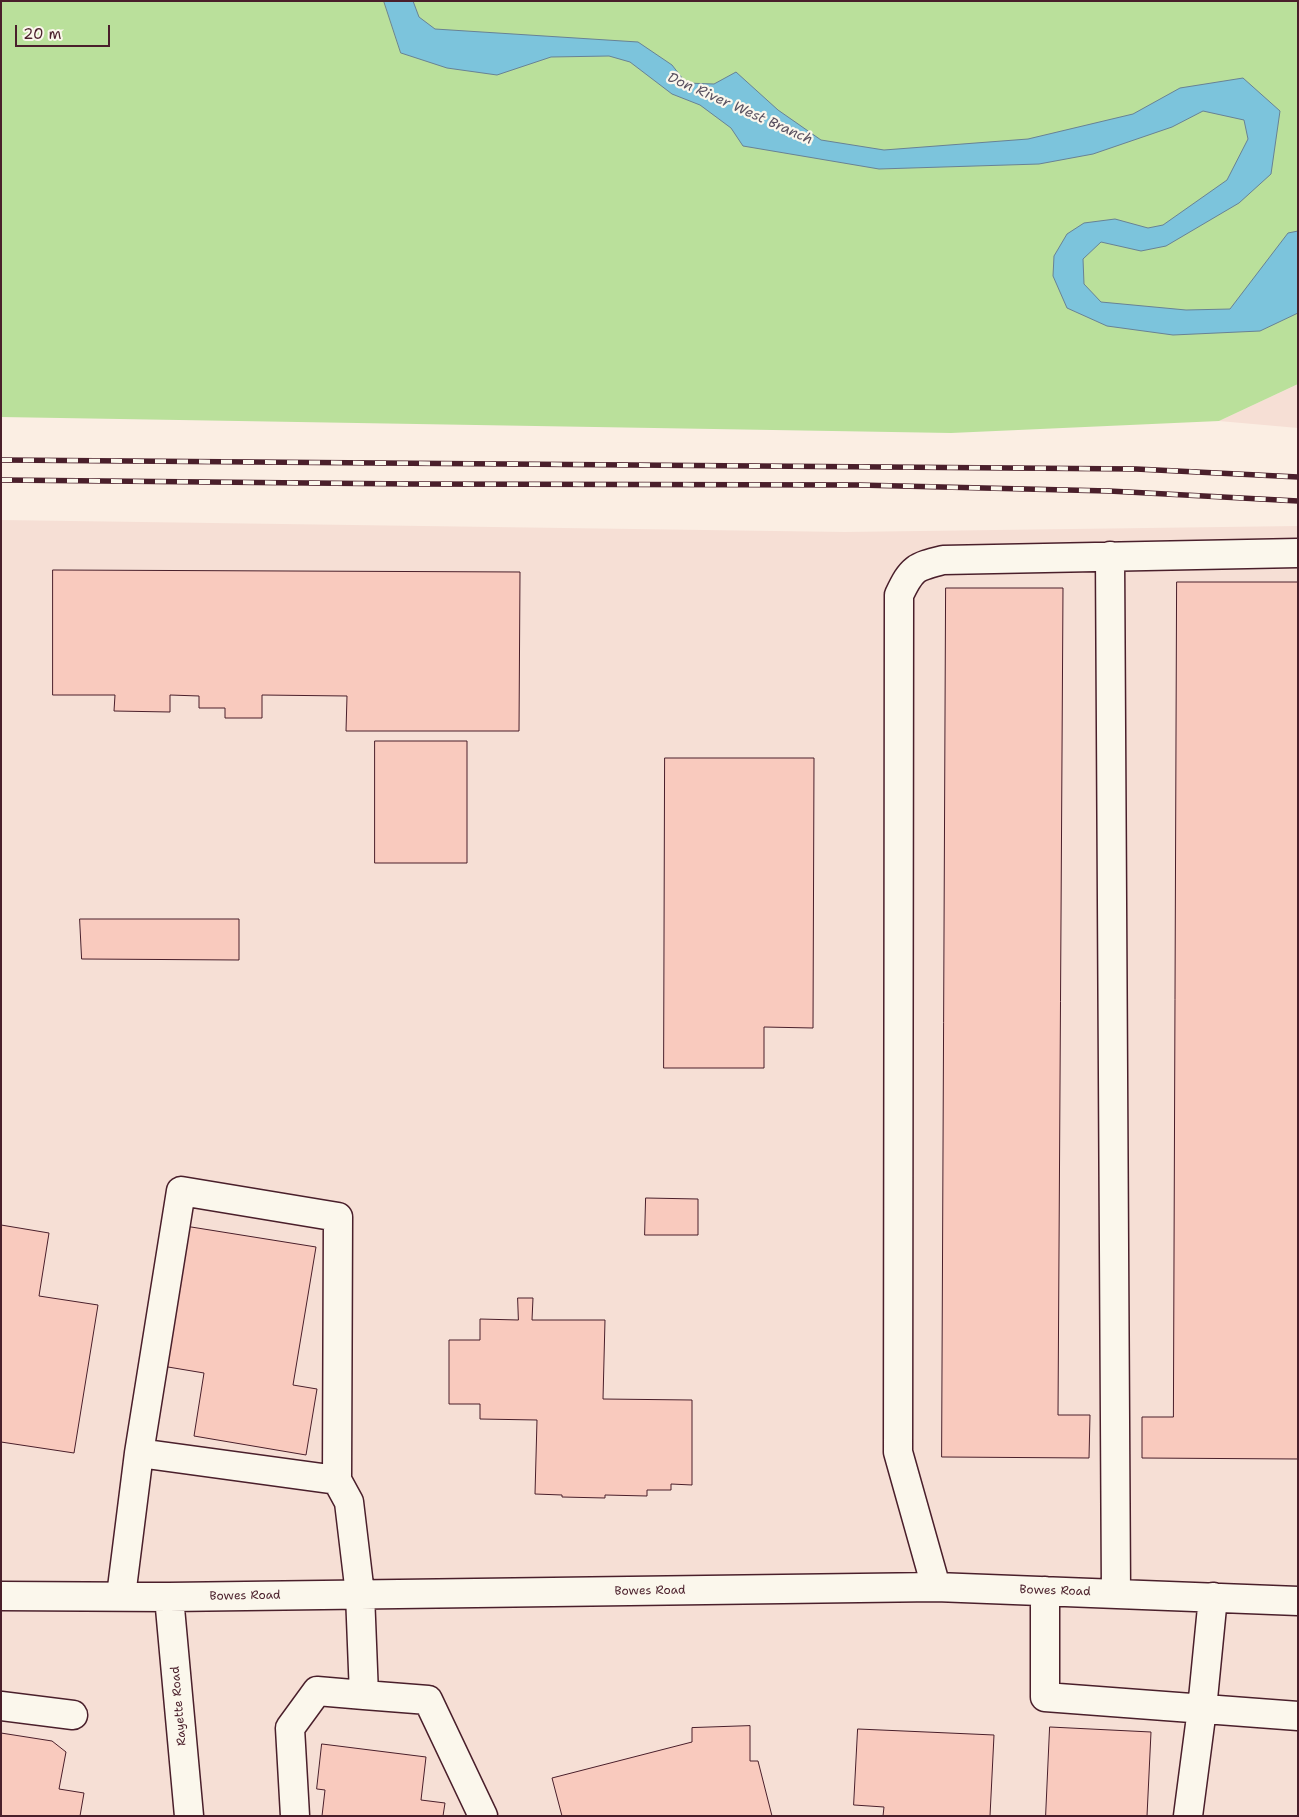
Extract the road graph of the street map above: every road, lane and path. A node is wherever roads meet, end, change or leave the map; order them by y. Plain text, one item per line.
1 (1298, 553) edge
2 (1110, 556) junction
3 (139, 1453) junction
4 (337, 1480) junction
5 (936, 1587) junction
6 (1045, 1591) junction
7 (1116, 1593) junction
8 (360, 1594) junction
9 (1, 1596) edge
10 (121, 1596) junction
11 (169, 1597) junction
12 (1213, 1597) junction
13 (1298, 1601) edge
14 (364, 1695) junction
15 (1, 1706) edge
16 (1202, 1709) junction
17 (73, 1715) dead end
18 (1298, 1716) edge
19 (189, 1816) edge
20 (295, 1816) edge
21 (483, 1816) edge
22 (1188, 1816) edge

1 - 2 street
2 - 5 street
2 - 7 street
3 - 4 street
3 - 4 street
3 - 10 street
4 - 8 street
5 - 6 street, Bowes Road
5 - 8 street, Bowes Road
6 - 7 street, Bowes Road
6 - 16 street
7 - 12 street, Bowes Road
8 - 11 street, Bowes Road
8 - 14 street
9 - 10 street, Bowes Road
10 - 11 street, Bowes Road
11 - 19 street, Rayette Road
12 - 13 street, Bowes Road
12 - 16 street
14 - 20 street
14 - 21 street
15 - 17 street
16 - 18 street
16 - 22 street

